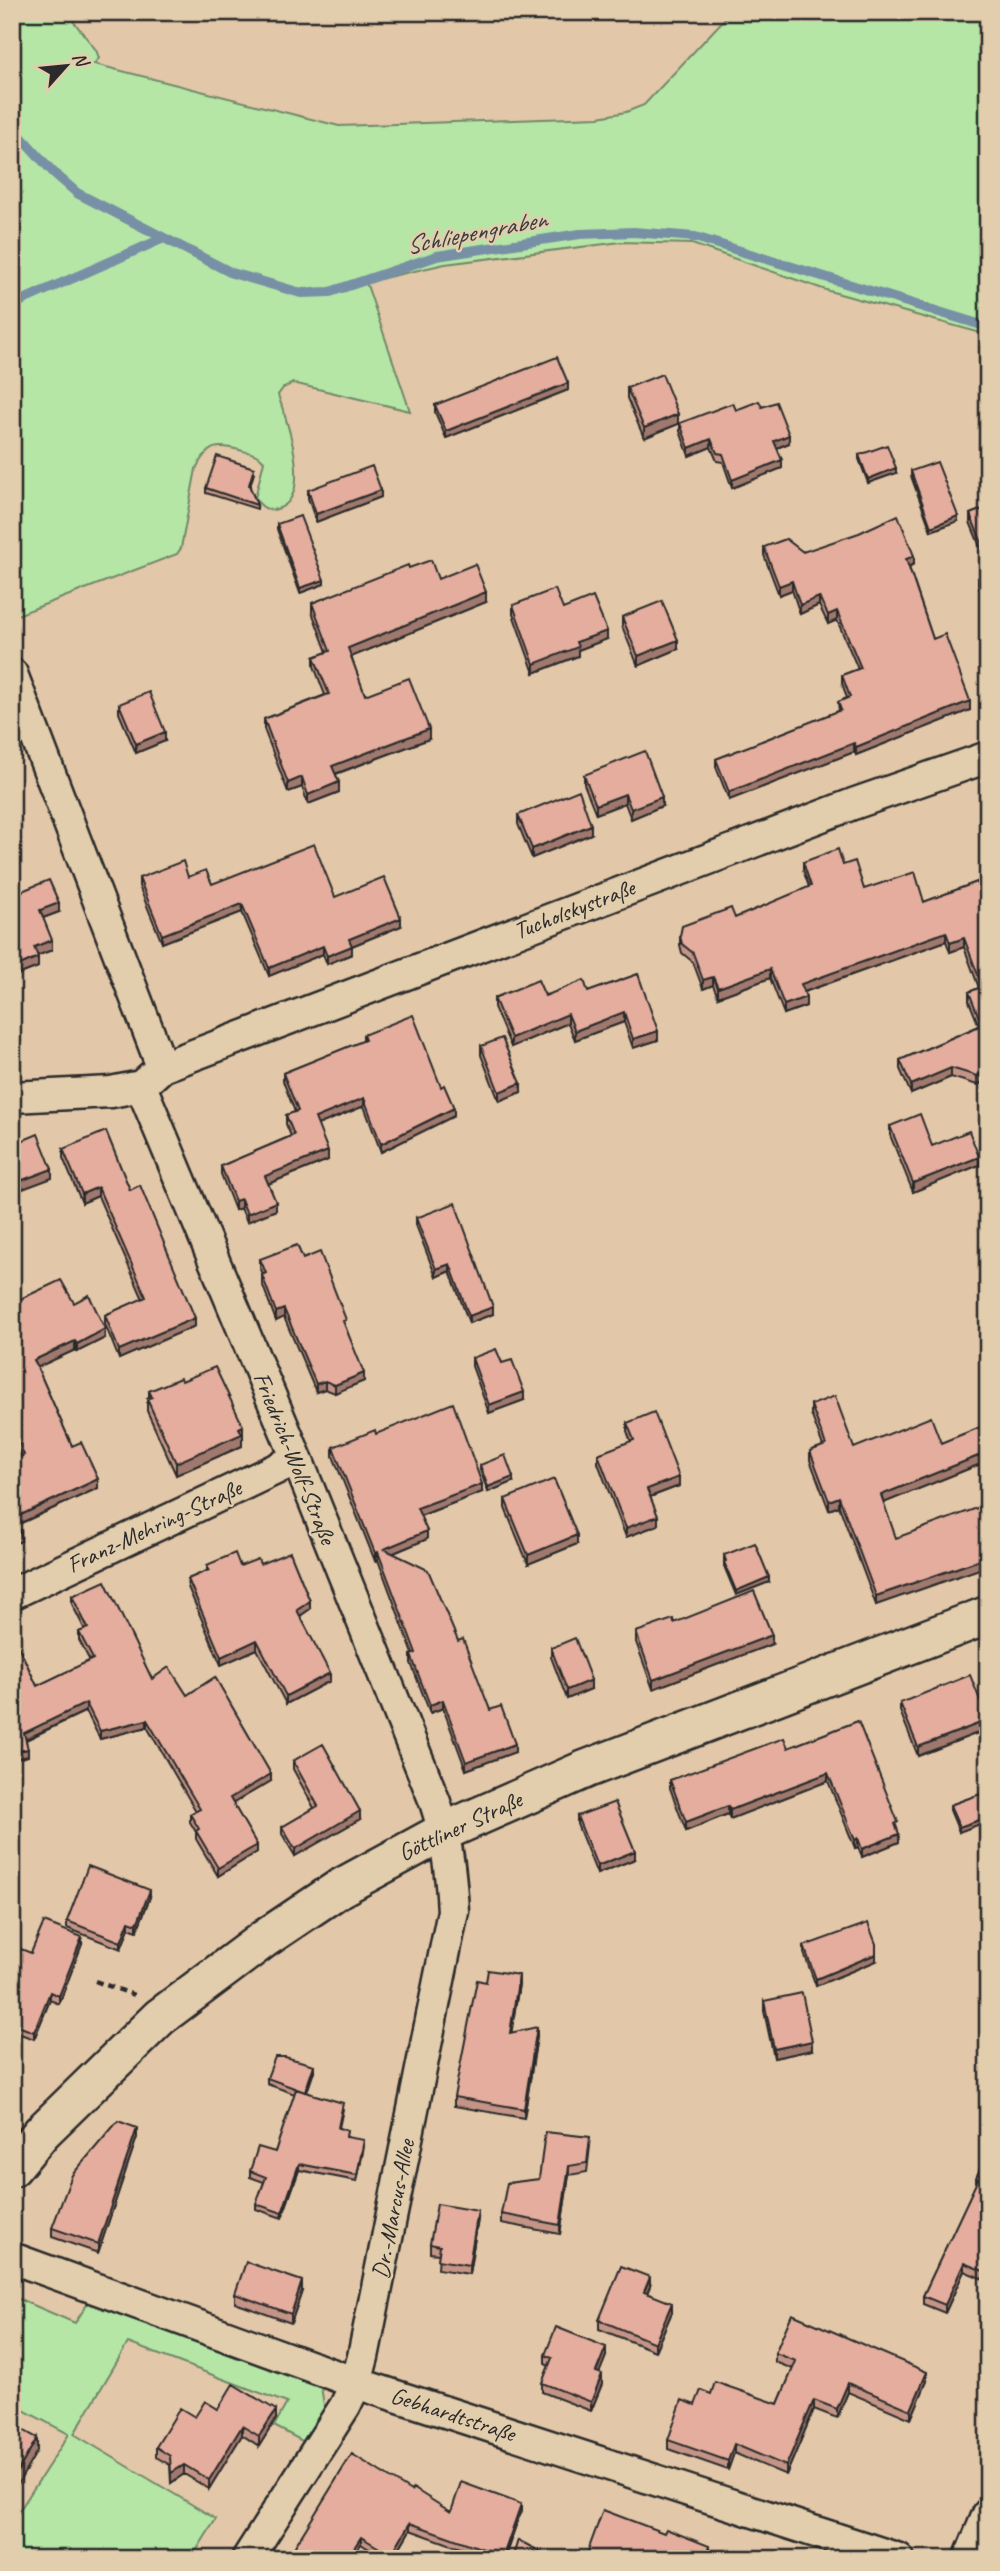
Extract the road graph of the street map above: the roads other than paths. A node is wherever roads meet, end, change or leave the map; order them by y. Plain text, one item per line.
1 (12, 674) edge
2 (988, 757) edge
3 (151, 1077) junction
4 (12, 1097) edge
5 (296, 1459) junction
6 (12, 1594) edge
7 (988, 1615) edge
8 (445, 1831) junction
9 (12, 2168) edge
10 (12, 2258) edge
11 (356, 2383) junction
12 (988, 2514) edge
13 (247, 2559) edge
14 (899, 2559) edge
15 (969, 2559) edge

1 - 3 street
2 - 3 street, Tucholskystraße
3 - 4 street, Tucholskystraße
3 - 5 street, Friedrich-Wolf-Straße
5 - 6 street, Franz-Mehring-Straße
5 - 8 street, Friedrich-Wolf-Straße
7 - 8 street, Göttliner Straße
8 - 9 street, Göttliner Straße
8 - 11 street, Dr.-Marcus-Allee
10 - 11 street, Gebhardtstraße
11 - 13 street, Dr.-Marcus-Allee
11 - 14 street, Gebhardtstraße
12 - 15 street

